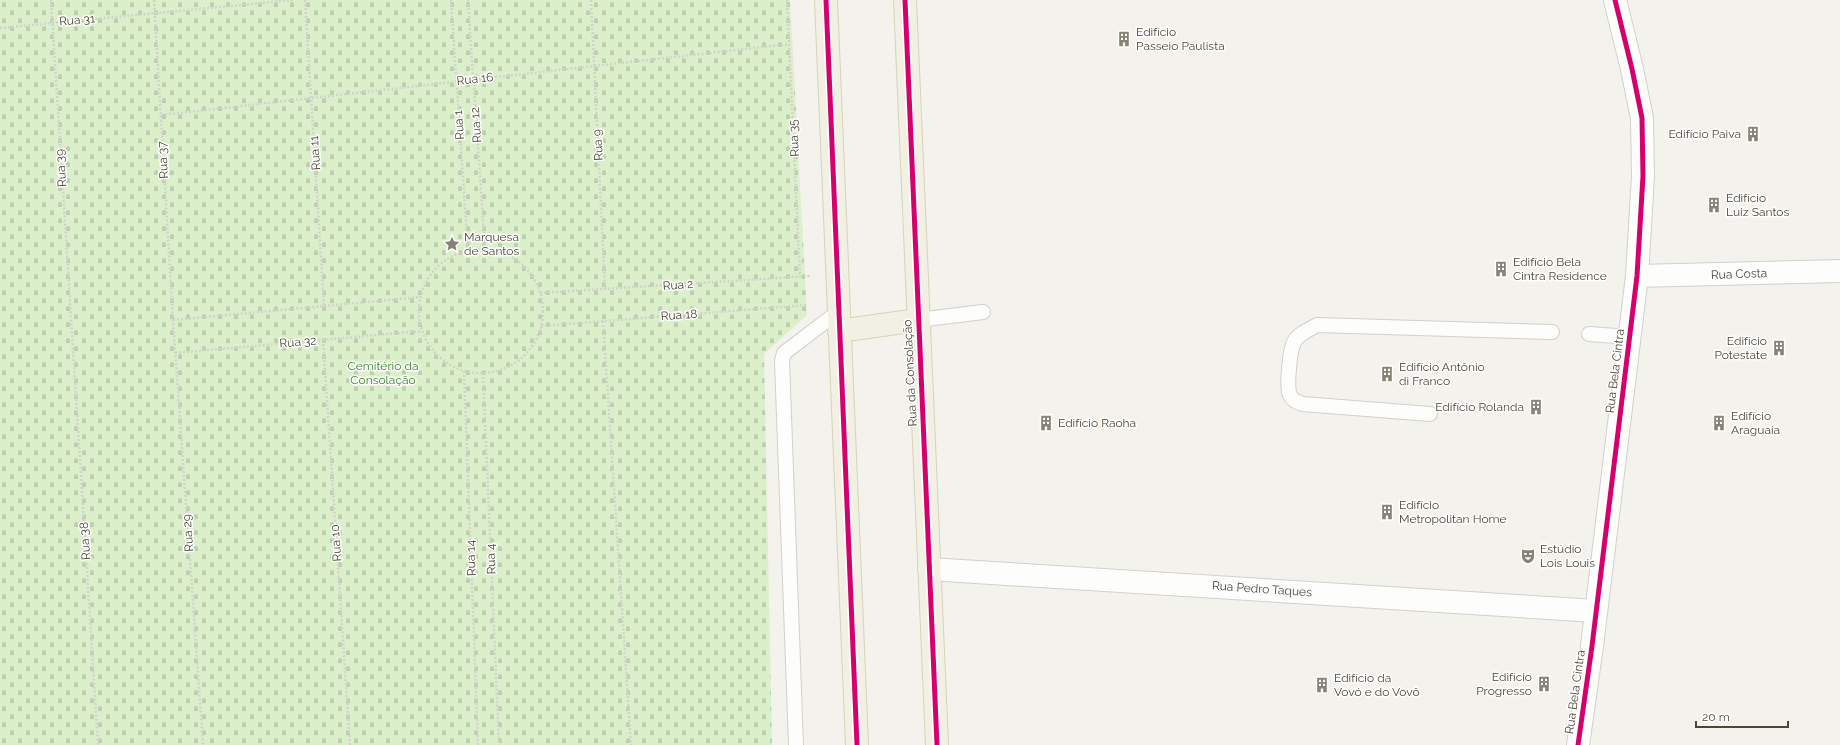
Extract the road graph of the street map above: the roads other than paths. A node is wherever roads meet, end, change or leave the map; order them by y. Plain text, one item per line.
1 (826, 0) edge
2 (905, 0) edge
3 (1616, 0) edge
4 (1840, 271) edge
5 (1637, 276) junction
6 (983, 312) dead end
7 (918, 320) junction
8 (839, 322) junction
9 (1552, 332) dead end
10 (1589, 334) dead end
11 (1630, 336) junction
12 (1430, 414) dead end
13 (929, 569) junction
14 (1596, 610) junction
15 (796, 745) edge
16 (857, 745) edge
17 (937, 745) edge
18 (1578, 745) edge

1 - 8 main road
2 - 7 main road, Rua da Consolação
3 - 5 street, Rua Bela Cintra
4 - 5 street, Rua Costa
5 - 11 street, Rua Bela Cintra
6 - 7 lane
7 - 8 main road
7 - 13 main road, Rua da Consolação
8 - 15 lane
8 - 16 main road
9 - 12 lane
10 - 11 lane
11 - 14 street, Rua Bela Cintra
13 - 14 street, Rua Pedro Taques
13 - 17 main road, Rua da Consolação
14 - 18 street, Rua Bela Cintra

